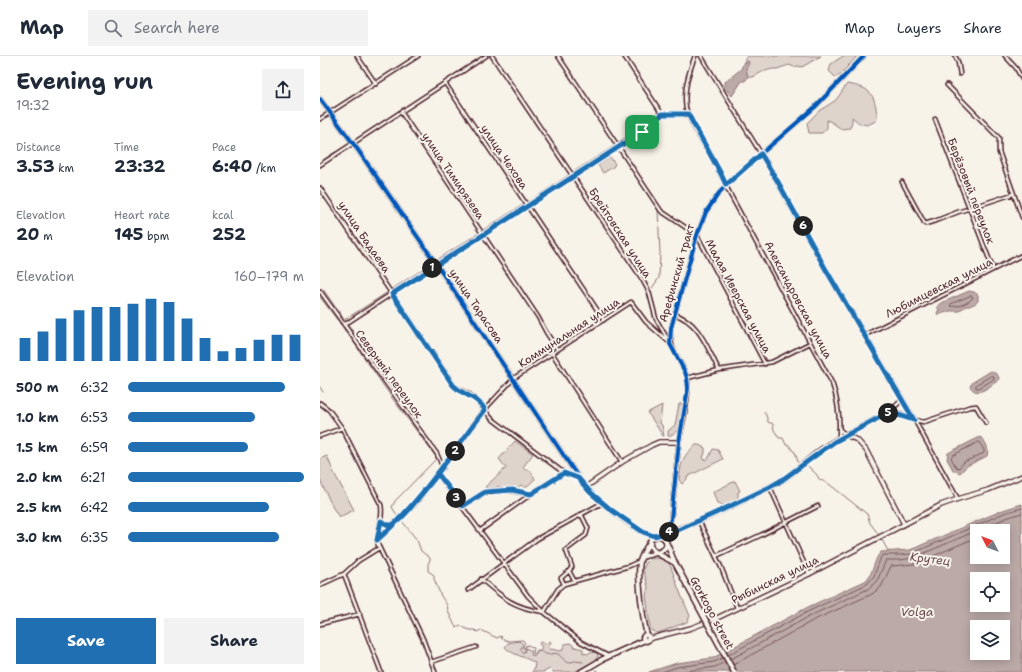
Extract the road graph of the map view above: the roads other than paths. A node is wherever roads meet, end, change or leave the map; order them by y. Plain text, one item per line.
1 (357, 56) edge
2 (418, 56) edge
3 (486, 56) edge
4 (492, 56) edge
5 (558, 56) edge
6 (624, 56) edge
7 (695, 56) edge
8 (700, 56) edge
9 (864, 56) edge
10 (955, 56) edge
11 (1006, 56) edge
12 (960, 74) dead end
13 (1022, 79) edge
14 (445, 83) junction
15 (376, 84) junction
16 (947, 85) dead end
17 (320, 99) edge
18 (401, 112) junction
19 (330, 113) junction
20 (662, 114) junction
21 (688, 114) junction
22 (935, 118) dead end
23 (320, 119) edge
24 (353, 143) junction
25 (619, 146) junction
26 (761, 154) junction
27 (320, 165) edge
28 (573, 176) junction
29 (902, 182) dead end
30 (726, 185) junction
31 (320, 188) edge
32 (1014, 194) junction
33 (527, 205) junction
34 (969, 209) junction
35 (1022, 217) edge
36 (482, 234) junction
37 (697, 235) junction
38 (1022, 255) edge
39 (437, 265) junction
40 (993, 269) junction
41 (320, 291) edge
42 (392, 294) junction
43 (674, 314) junction
44 (604, 320) junction
45 (344, 325) junction
46 (864, 335) junction
47 (810, 343) junction
48 (670, 344) junction
49 (557, 349) junction
50 (552, 353) junction
51 (766, 364) junction
52 (719, 370) junction
53 (514, 378) junction
54 (687, 378) junction
55 (902, 400) junction
56 (320, 404) edge
57 (485, 410) junction
58 (887, 414) junction
59 (914, 420) junction
60 (986, 422) dead end
61 (342, 428) junction
62 (839, 429) junction
63 (320, 436) edge
64 (846, 436) junction
65 (839, 438) junction
66 (679, 442) junction
67 (622, 462) junction
68 (443, 468) junction
69 (564, 473) junction
70 (438, 474) junction
71 (1022, 476) edge
72 (578, 478) junction
73 (586, 487) junction
74 (770, 487) junction
75 (531, 494) junction
76 (958, 499) junction
77 (602, 503) junction
78 (463, 506) junction
79 (818, 506) dead end
80 (581, 514) junction
81 (671, 519) junction
82 (381, 521) junction
83 (699, 521) junction
84 (786, 522) junction
85 (904, 524) junction
86 (393, 525) junction
87 (481, 530) junction
88 (678, 530) junction
89 (643, 532) junction
90 (665, 533) junction
91 (656, 536) junction
92 (377, 540) junction
93 (650, 541) junction
94 (666, 542) junction
95 (379, 548) junction
96 (657, 552) junction
97 (716, 556) junction
98 (641, 559) junction
99 (503, 562) junction
100 (675, 563) junction
101 (569, 571) junction
102 (344, 574) junction
103 (809, 574) junction
104 (481, 579) junction
105 (574, 580) junction
106 (564, 584) junction
107 (320, 585) edge
108 (468, 590) dead end
109 (737, 609) junction
110 (544, 612) junction
111 (360, 614) junction
112 (320, 624) edge
113 (645, 637) junction
114 (476, 647) dead end
115 (608, 656) junction
116 (431, 662) junction
117 (381, 672) edge
118 (435, 672) edge
119 (581, 672) edge
120 (734, 672) edge

1 - 15 street
2 - 15 street
3 - 14 street
4 - 28 street, Брейтовская улица
5 - 25 street
6 - 20 street
7 - 21 street
8 - 26 street
9 - 26 street, Арефинский тракт
10 - 12 street
11 - 13 street
14 - 18 street
14 - 33 street, улица Чехова
15 - 19 street
16 - 32 street
17 - 19 street, улица Тарасова
18 - 24 street
18 - 36 street, улица Тимирязева
19 - 23 street
19 - 24 street, улица Тарасова
20 - 21 street
20 - 25 street
21 - 30 street
22 - 34 street, Берёзовый переулок
24 - 27 street
24 - 39 street, улица Тарасова
25 - 28 street
25 - 37 street
26 - 30 street, Арефинский тракт
26 - 46 street
28 - 33 street
28 - 48 street, Брейтовская улица
29 - 34 street
30 - 37 street, Арефинский тракт
30 - 47 street, Александровская улица
31 - 42 street, улица Бадаева
32 - 34 street
32 - 35 street
33 - 36 street
33 - 44 street, улица Чехова
34 - 40 street, Берёзовый переулок
36 - 39 street
36 - 49 street, улица Тимирязева
37 - 43 street, Арефинский тракт
37 - 51 street, Малая Иверская улица
38 - 40 street, Любимцевская улица
39 - 42 street
39 - 53 street, улица Тарасова
40 - 46 street, Любимцевская улица
41 - 45 street, Северный переулок
42 - 45 street
42 - 57 street, улица Бадаева
43 - 48 street, Арефинский тракт
43 - 52 street
44 - 48 street, Коммунальная улица
44 - 49 street, Коммунальная улица
45 - 68 street, Северный переулок
46 - 55 street
47 - 51 street
47 - 62 street, Александровская улица
48 - 54 street, Арефинский тракт
49 - 50 street, Коммунальная улица
50 - 53 street, Коммунальная улица
50 - 67 street
51 - 52 street
52 - 54 street
53 - 57 street, Коммунальная улица
53 - 72 street, улица Тарасова
54 - 66 street, Арефинский тракт
55 - 58 street
55 - 59 street
56 - 61 street
57 - 68 street, Коммунальная улица
57 - 69 street, улица Бадаева
58 - 59 street
58 - 64 street
59 - 60 street
59 - 76 street
61 - 63 street
61 - 82 street
62 - 64 street
62 - 65 street, Александровская улица
64 - 65 street
64 - 85 street
65 - 74 street
66 - 67 street
66 - 81 street, Арефинский тракт
67 - 73 street
68 - 70 street, Коммунальная улица
69 - 72 street, улица Бадаева
69 - 75 street
70 - 78 street
70 - 86 street, Коммунальная улица
71 - 76 street, Рыбинская улица
72 - 73 street, улица Тарасова
73 - 77 street
74 - 83 street
74 - 84 street
75 - 78 street
75 - 87 street
76 - 85 street, Рыбинская улица
77 - 80 street
77 - 89 street
78 - 87 street
79 - 84 street
80 - 99 street
80 - 101 street
81 - 88 street
81 - 90 street, Арефинский тракт
82 - 86 street
82 - 92 street
83 - 88 street
83 - 97 street
84 - 97 street
84 - 103 street
85 - 103 street, Рыбинская улица
86 - 92 street, Коммунальная улица
87 - 99 street
88 - 90 street
88 - 94 street
89 - 91 street
89 - 93 street
90 - 91 street
91 - 93 main road
91 - 94 main road
92 - 95 street
93 - 96 main road
93 - 98 main road
94 - 96 main road
94 - 100 main road, Gorkogo street
95 - 102 street
95 - 116 street
96 - 98 main road
96 - 100 main road
97 - 109 street
98 - 105 street
98 - 113 main road
99 - 104 street
99 - 110 street
100 - 120 main road, Gorkogo street, bridge
101 - 105 street
101 - 106 street
102 - 107 street
102 - 111 street
103 - 109 street, Рыбинская улица
104 - 108 street
104 - 110 street
105 - 106 street
106 - 110 street
109 - 113 street, Рыбинская улица
110 - 115 street
111 - 112 street
111 - 117 street
113 - 115 main road
114 - 116 street
115 - 119 main road
116 - 118 street

